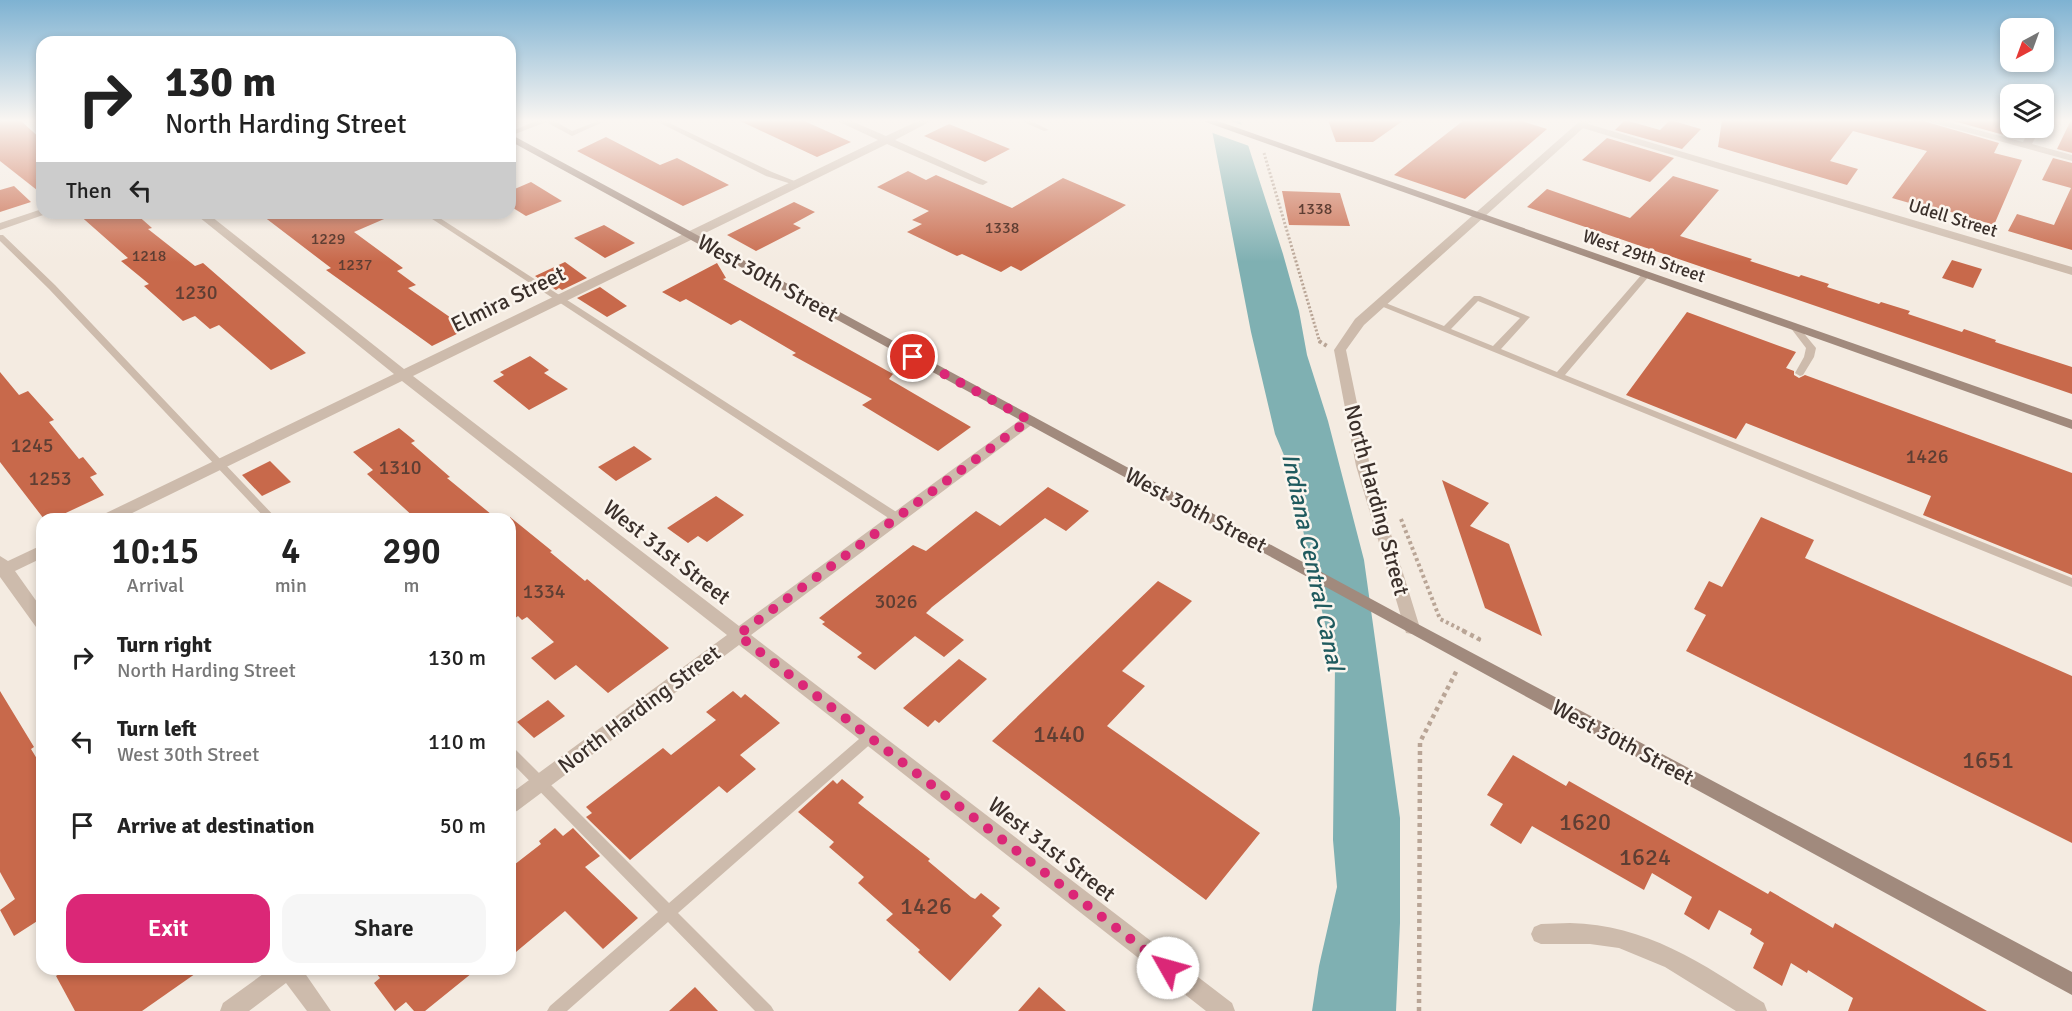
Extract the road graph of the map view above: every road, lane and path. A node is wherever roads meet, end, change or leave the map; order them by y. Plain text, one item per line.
1 (568, 167) edge
2 (755, 167) edge
3 (832, 167) edge
4 (949, 167) edge
5 (1338, 167) edge
6 (1535, 167) edge
7 (1733, 167) edge
8 (983, 182) dead end
9 (798, 184) junction
10 (36, 214) edge
11 (1480, 217) junction
12 (208, 219) edge
13 (436, 219) edge
14 (0, 227) edge
15 (691, 236) junction
16 (0, 237) edge
17 (2072, 271) edge
18 (1646, 275) junction
19 (561, 299) junction
20 (1380, 304) junction
21 (1794, 327) junction
22 (1445, 330) junction
23 (1495, 350) junction
24 (1800, 373) dead end
25 (403, 375) junction
26 (1559, 376) junction
27 (1029, 420) junction
28 (2072, 425) edge
29 (220, 465) junction
30 (120, 513) edge
31 (266, 513) edge
32 (897, 518) junction
33 (36, 554) edge
34 (2, 568) edge
35 (2072, 583) edge
36 (36, 614) edge
37 (1412, 628) junction
38 (738, 635) junction
39 (1456, 671) dead end
40 (870, 737) junction
41 (516, 759) edge
42 (540, 783) junction
43 (516, 801) edge
44 (668, 913) junction
45 (1541, 934) dead end
46 (281, 975) edge
47 (293, 975) edge
48 (2072, 984) edge
49 (231, 1011) edge
50 (320, 1011) edge
51 (555, 1011) edge
52 (766, 1011) edge
53 (1224, 1011) edge
54 (1419, 1011) edge
55 (1756, 1011) edge

1 - 15 main road, West 30th Street
2 - 9 lane
3 - 9 street, Elmira Street
4 - 8 street
5 - 11 main road, West 29th Street
6 - 11 street, North Harding Street
7 - 17 street, Udell Street
9 - 15 street, Elmira Street
10 - 14 street
11 - 18 main road, West 29th Street
11 - 20 street, North Harding Street
12 - 25 street, West 31st Street
13 - 19 lane
15 - 19 street, Elmira Street
15 - 27 main road, West 30th Street
16 - 29 lane
18 - 21 main road, West 29th Street
18 - 26 lane
19 - 25 street, Elmira Street
19 - 32 lane
20 - 22 lane
20 - 37 street, North Harding Street
21 - 24 lane
21 - 28 main road, West 29th Street
22 - 23 lane
22 - 23 lane
23 - 26 lane
25 - 29 street, Elmira Street
25 - 38 street, West 31st Street
26 - 35 lane
27 - 32 street, North Harding Street
27 - 37 main road, West 30th Street
29 - 30 street, Elmira Street
29 - 31 lane
32 - 38 street, North Harding Street
33 - 34 street
34 - 36 street
37 - 48 main road, West 30th Street
38 - 40 street, West 31st Street
38 - 42 street, North Harding Street
39 - 54 path
40 - 44 lane
40 - 53 street, West 31st Street
41 - 42 lane
42 - 43 street, North Harding Street
42 - 44 lane
44 - 51 lane
44 - 52 lane
45 - 55 street
46 - 49 street
47 - 50 street

